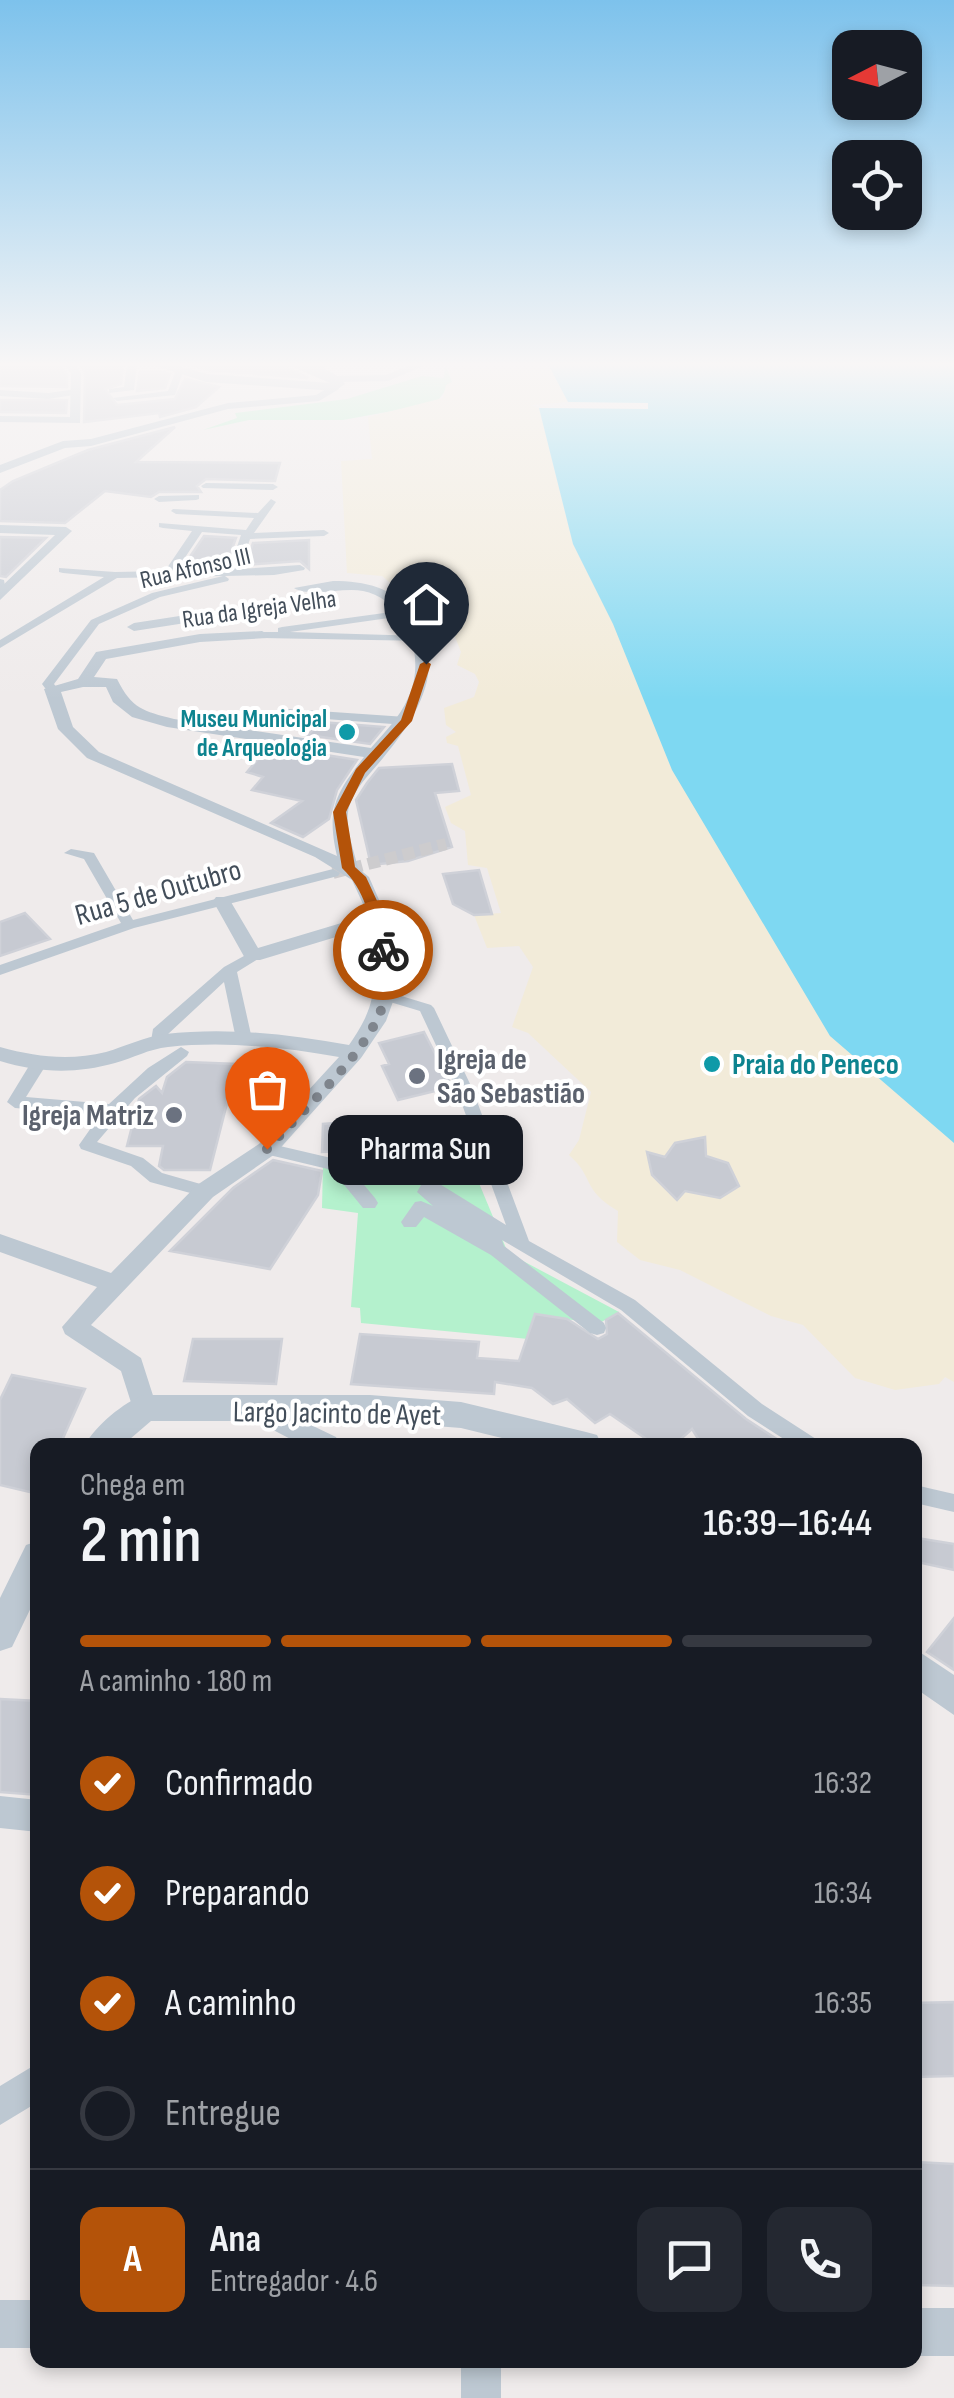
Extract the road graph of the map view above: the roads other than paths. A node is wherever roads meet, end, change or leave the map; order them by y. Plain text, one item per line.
1 (206, 486) dead end
2 (234, 487) junction
3 (273, 488) dead end
4 (196, 497) dead end
5 (159, 499) dead end
6 (271, 502) dead end
7 (176, 511) dead end
8 (222, 514) junction
9 (262, 516) junction
10 (163, 524) dead end
11 (0, 528) edge
12 (199, 528) junction
13 (324, 533) dead end
14 (248, 535) junction
15 (300, 568) dead end
16 (63, 570) dead end
17 (234, 571) junction
18 (170, 572) junction
19 (274, 572) junction
20 (115, 575) junction
21 (2, 588) edge
22 (301, 588) dead end
23 (380, 592) junction
24 (406, 613) junction
25 (134, 627) dead end
26 (262, 635) junction
27 (422, 638) junction
28 (0, 646) edge
29 (83, 682) junction
30 (52, 689) junction
31 (289, 713) dead end
32 (406, 721) junction
33 (378, 754) junction
34 (70, 853) dead end
35 (347, 872) junction
36 (222, 901) junction
37 (378, 918) junction
38 (129, 925) junction
39 (253, 956) junction
40 (0, 970) edge
41 (229, 970) junction
42 (385, 996) junction
43 (244, 1039) junction
44 (159, 1041) junction
45 (181, 1052) dead end
46 (354, 1053) junction
47 (0, 1054) edge
48 (38, 1065) junction
49 (112, 1110) junction
50 (267, 1149) junction
51 (205, 1191) junction
52 (369, 1203) dead end
53 (410, 1222) dead end
54 (0, 1243) edge
55 (522, 1246) junction
56 (497, 1250) junction
57 (117, 1285) junction
58 (598, 1328) dead end
59 (144, 1408) junction
60 (261, 1412) junction
61 (109, 1438) edge
62 (313, 1438) edge
63 (557, 1438) edge
64 (798, 1438) edge
65 (922, 1496) edge
66 (954, 1503) edge
67 (30, 1573) edge
68 (0, 1635) edge
69 (922, 1672) edge
70 (954, 1698) edge
71 (0, 1812) edge
72 (30, 1815) edge
73 (30, 2085) edge
74 (0, 2106) edge
75 (0, 2324) edge
76 (30, 2324) edge
77 (922, 2332) edge
78 (954, 2332) edge
79 (481, 2368) edge
80 (482, 2398) edge

1 - 2 street
2 - 3 street
2 - 8 street
4 - 5 street
6 - 9 street
7 - 8 street
8 - 9 street
9 - 14 street
10 - 12 street
11 - 21 street
12 - 14 street
12 - 18 street
13 - 14 street
14 - 17 street
15 - 19 street
16 - 20 street
17 - 18 street
17 - 19 street
18 - 20 street
19 - 30 street, Rua Afonso III
20 - 28 street
22 - 23 street
23 - 24 street
23 - 25 street
24 - 26 street, Rua da Igreja Velha
24 - 27 street
26 - 27 street
26 - 29 street, Rua da Igreja Velha
27 - 32 street
29 - 30 street
29 - 33 street
30 - 35 street
31 - 32 street
32 - 33 street
33 - 35 street
34 - 38 street
35 - 36 street, Rua 5 de Outubro
35 - 37 street
36 - 38 street, Rua 5 de Outubro
36 - 39 street
37 - 39 street
37 - 42 street
38 - 40 street, Rua 5 de Outubro
39 - 41 street
41 - 43 street
41 - 44 street
42 - 46 street
42 - 55 street
43 - 44 street
43 - 46 street
44 - 48 street
45 - 49 street
46 - 50 street
47 - 48 street
48 - 49 street
49 - 51 street
50 - 51 street
50 - 52 street
51 - 57 street
53 - 56 street
54 - 57 street
55 - 56 street
55 - 64 street
56 - 58 street
57 - 59 street
59 - 60 street, Largo Jacinto de Ayet
59 - 61 street
60 - 62 street
60 - 63 street, Largo Jacinto de Ayet
65 - 66 street
67 - 68 street
69 - 70 street
71 - 72 street
73 - 74 street
75 - 76 street
77 - 78 street
79 - 80 street

